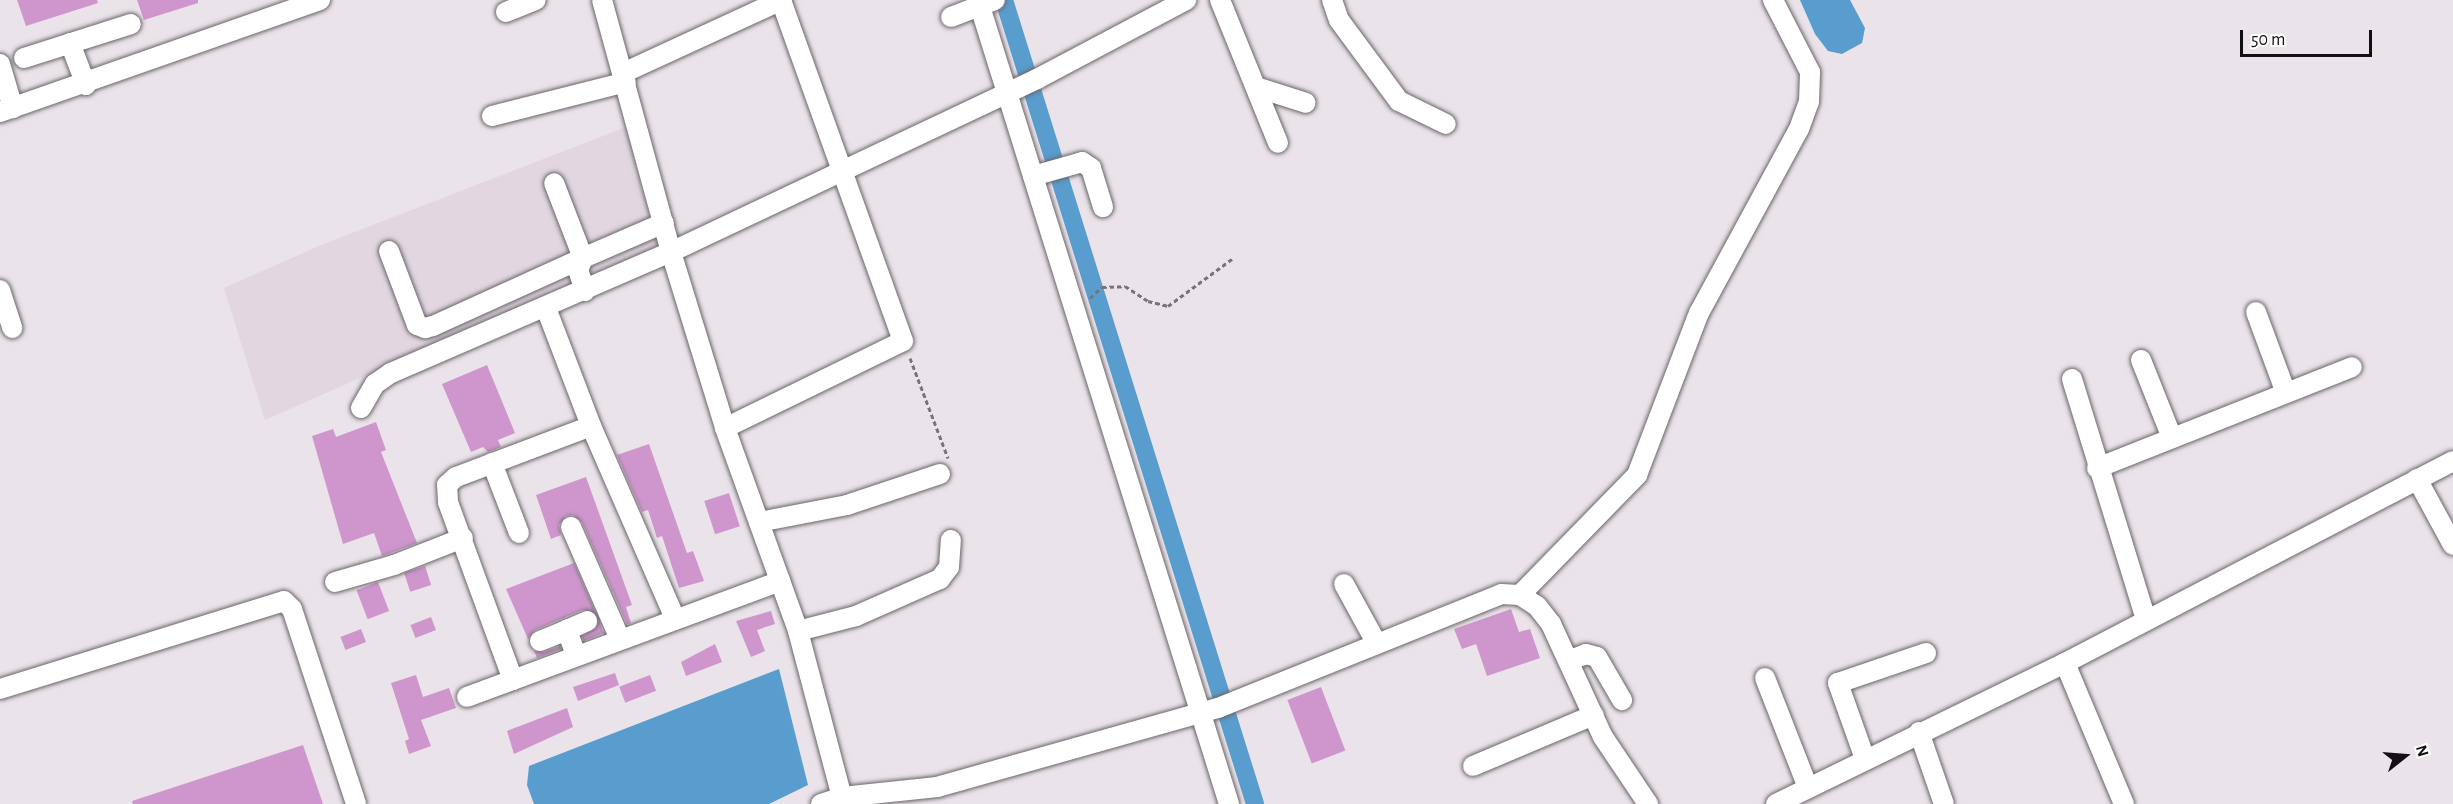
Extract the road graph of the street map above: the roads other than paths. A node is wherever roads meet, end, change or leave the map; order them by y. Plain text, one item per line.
1 (320, 0) edge
2 (536, 0) edge
3 (602, 0) edge
4 (781, 0) edge
5 (1186, 0) edge
6 (1220, 0) edge
7 (1332, 0) edge
8 (1773, 0) edge
9 (986, 2) edge
10 (506, 12) dead end
11 (951, 17) dead end
12 (130, 24) dead end
13 (70, 43) junction
14 (24, 58) dead end
15 (0, 64) edge
16 (625, 78) junction
17 (86, 85) junction
18 (1021, 86) junction
19 (1256, 87) junction
20 (1306, 103) dead end
21 (7, 110) edge
22 (492, 116) dead end
23 (1446, 124) dead end
24 (1278, 142) dead end
25 (841, 171) junction
26 (1040, 174) junction
27 (554, 183) dead end
28 (1103, 207) dead end
29 (664, 223) junction
30 (388, 251) dead end
31 (671, 252) junction
32 (583, 258) junction
33 (0, 290) edge
34 (585, 291) junction
35 (546, 308) junction
36 (2256, 312) dead end
37 (12, 328) dead end
38 (2141, 360) dead end
39 (2352, 367) dead end
40 (2072, 379) dead end
41 (2286, 393) junction
42 (361, 408) dead end
43 (591, 426) junction
44 (725, 428) junction
45 (2172, 438) junction
46 (2453, 461) edge
47 (492, 464) junction
48 (2097, 468) junction
49 (940, 474) road end
50 (2417, 479) junction
51 (759, 522) junction
52 (571, 527) dead end
53 (519, 533) dead end
54 (463, 538) junction
55 (951, 540) dead end
56 (2453, 545) edge
57 (780, 581) junction
58 (335, 582) dead end
59 (1344, 584) dead end
60 (1520, 595) junction
61 (675, 618) junction
62 (2146, 620) junction
63 (587, 621) dead end
64 (567, 630) junction
65 (798, 631) junction
66 (620, 639) junction
67 (540, 640) dead end
68 (1377, 644) junction
69 (1926, 653) dead end
70 (576, 655) junction
71 (1568, 661) junction
72 (2066, 663) junction
73 (1765, 678) dead end
74 (513, 680) junction
75 (0, 689) edge
76 (467, 697) dead end
77 (1622, 700) dead end
78 (1217, 708) junction
79 (1593, 715) junction
80 (1919, 732) junction
81 (1865, 759) junction
82 (1473, 766) dead end
83 (1808, 788) junction
84 (842, 797) junction
85 (356, 804) edge
86 (821, 804) edge
87 (1229, 804) edge
88 (1648, 804) edge
89 (1776, 804) edge
90 (1944, 804) edge
91 (2124, 804) edge

1 - 17 street
2 - 10 street
3 - 16 street
4 - 16 street
4 - 25 street
5 - 18 street
6 - 19 street
7 - 23 street
8 - 60 street
9 - 11 street
9 - 18 street
12 - 13 street
13 - 14 street
13 - 17 street
15 - 21 street
16 - 22 street
16 - 29 street
17 - 21 street
18 - 25 street
18 - 26 street
19 - 20 street
19 - 24 street
25 - 31 street
25 - 44 street
26 - 28 street
26 - 78 street
27 - 32 street
29 - 31 street
29 - 32 street
30 - 32 street
31 - 34 street
31 - 44 street
32 - 34 street
33 - 37 street
34 - 35 street
35 - 42 street
35 - 43 street
36 - 41 street
38 - 45 street
39 - 41 street
40 - 48 street
41 - 45 street
43 - 47 street
43 - 61 street
44 - 51 street
45 - 48 street
46 - 50 street
47 - 53 street
47 - 54 street
48 - 62 street
49 - 51 street
50 - 56 street
50 - 62 street
51 - 57 street
52 - 66 street
54 - 58 street
54 - 74 street
55 - 65 street
57 - 61 street
57 - 65 street
59 - 68 street
60 - 68 street
60 - 71 street
61 - 66 street
62 - 72 street
63 - 64 street
64 - 67 street
64 - 70 street
65 - 84 street
66 - 70 street
68 - 78 street
69 - 81 street
70 - 74 street
71 - 77 street
71 - 79 street
72 - 80 street
72 - 91 street
73 - 83 street
74 - 76 street
75 - 85 street
78 - 84 street
78 - 87 street
79 - 82 street
79 - 88 street
80 - 81 street
80 - 90 street
81 - 83 street
83 - 89 street
84 - 86 street

